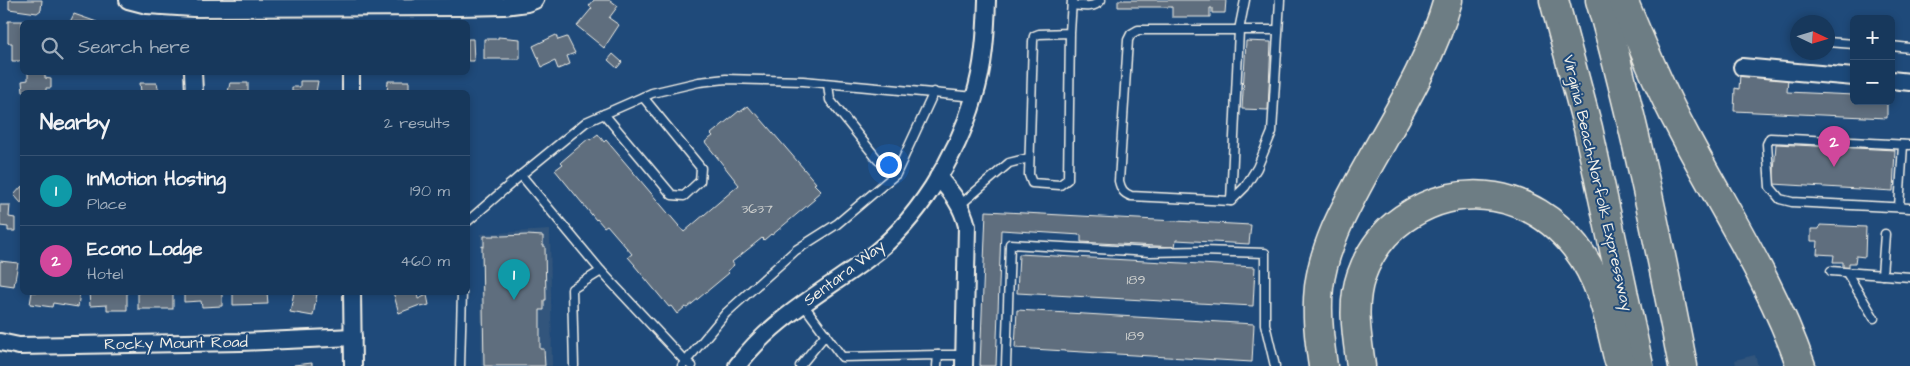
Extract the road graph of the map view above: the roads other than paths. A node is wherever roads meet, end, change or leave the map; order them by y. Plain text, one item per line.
1 (128, 0) edge
2 (535, 0) edge
3 (987, 0) edge
4 (1101, 0) edge
5 (1245, 0) edge
6 (1280, 0) edge
7 (1448, 0) edge
8 (1554, 0) edge
9 (1600, 0) edge
10 (1623, 0) edge
11 (1072, 3) edge
12 (193, 10) edge
13 (350, 10) edge
14 (1239, 30) junction
15 (1278, 30) junction
16 (1070, 33) junction
17 (1835, 43) edge
18 (1850, 44) edge
19 (1895, 46) edge
20 (1910, 48) edge
21 (1742, 67) dead end
22 (193, 75) edge
23 (351, 75) edge
24 (1850, 77) edge
25 (1895, 80) edge
26 (1910, 82) edge
27 (828, 84) junction
28 (194, 90) edge
29 (351, 90) edge
30 (934, 92) junction
31 (643, 97) junction
32 (975, 97) junction
33 (604, 114) junction
34 (1906, 145) edge
35 (1029, 158) junction
36 (896, 174) junction
37 (521, 175) junction
38 (938, 177) junction
39 (1231, 201) junction
40 (960, 205) junction
41 (1899, 207) junction
42 (1910, 208) edge
43 (470, 219) edge
44 (1885, 234) dead end
45 (601, 271) junction
46 (1831, 271) dead end
47 (1847, 272) junction
48 (1882, 275) junction
49 (1910, 277) edge
50 (352, 295) edge
51 (462, 295) edge
52 (803, 304) junction
53 (1874, 318) dead end
54 (826, 334) junction
55 (353, 337) junction
56 (0, 342) edge
57 (938, 355) junction
58 (842, 357) junction
59 (964, 361) edge
60 (686, 364) edge
61 (353, 366) edge
62 (460, 366) edge
63 (574, 366) edge
64 (737, 366) edge
65 (800, 366) edge
66 (842, 366) edge
67 (937, 366) edge
68 (1006, 366) edge
69 (1275, 366) edge
70 (1323, 366) edge
71 (1361, 366) edge
72 (1623, 366) edge
73 (1639, 366) edge
74 (1683, 366) edge
75 (1800, 366) edge

1 - 12 street
2 - 13 street
3 - 32 street, Sentara Way
4 - 11 lane
5 - 14 lane
6 - 15 lane
7 - 70 highway
8 - 73 highway, Virginia Beach-Norfolk Expressway
9 - 74 highway
10 - 75 highway
11 - 16 lane
12 - 13 street
14 - 15 lane
14 - 39 lane
14 - 39 lane
15 - 39 lane
16 - 35 lane
16 - 35 lane
17 - 18 lane
19 - 20 lane
21 - 24 street
22 - 28 street
23 - 29 street
25 - 26 street
27 - 30 lane
27 - 31 lane
27 - 36 lane
30 - 32 lane
30 - 36 lane
31 - 33 lane
31 - 33 lane
32 - 38 street, Sentara Way
33 - 37 lane
34 - 41 lane
34 - 41 lane
35 - 40 lane
36 - 60 lane
37 - 43 lane
37 - 45 lane
38 - 40 street
38 - 52 street, Sentara Way
40 - 59 street
41 - 42 lane
44 - 48 lane
45 - 60 lane
45 - 63 lane
46 - 47 lane
47 - 48 lane
47 - 53 lane
48 - 49 lane
50 - 55 street
51 - 62 lane
52 - 54 lane
52 - 64 street, Sentara Way
54 - 58 lane
54 - 65 lane
55 - 56 street, Rocky Mount Road
55 - 61 street
57 - 58 lane
57 - 59 lane
57 - 67 lane
58 - 66 lane
68 - 69 lane
71 - 72 highway

